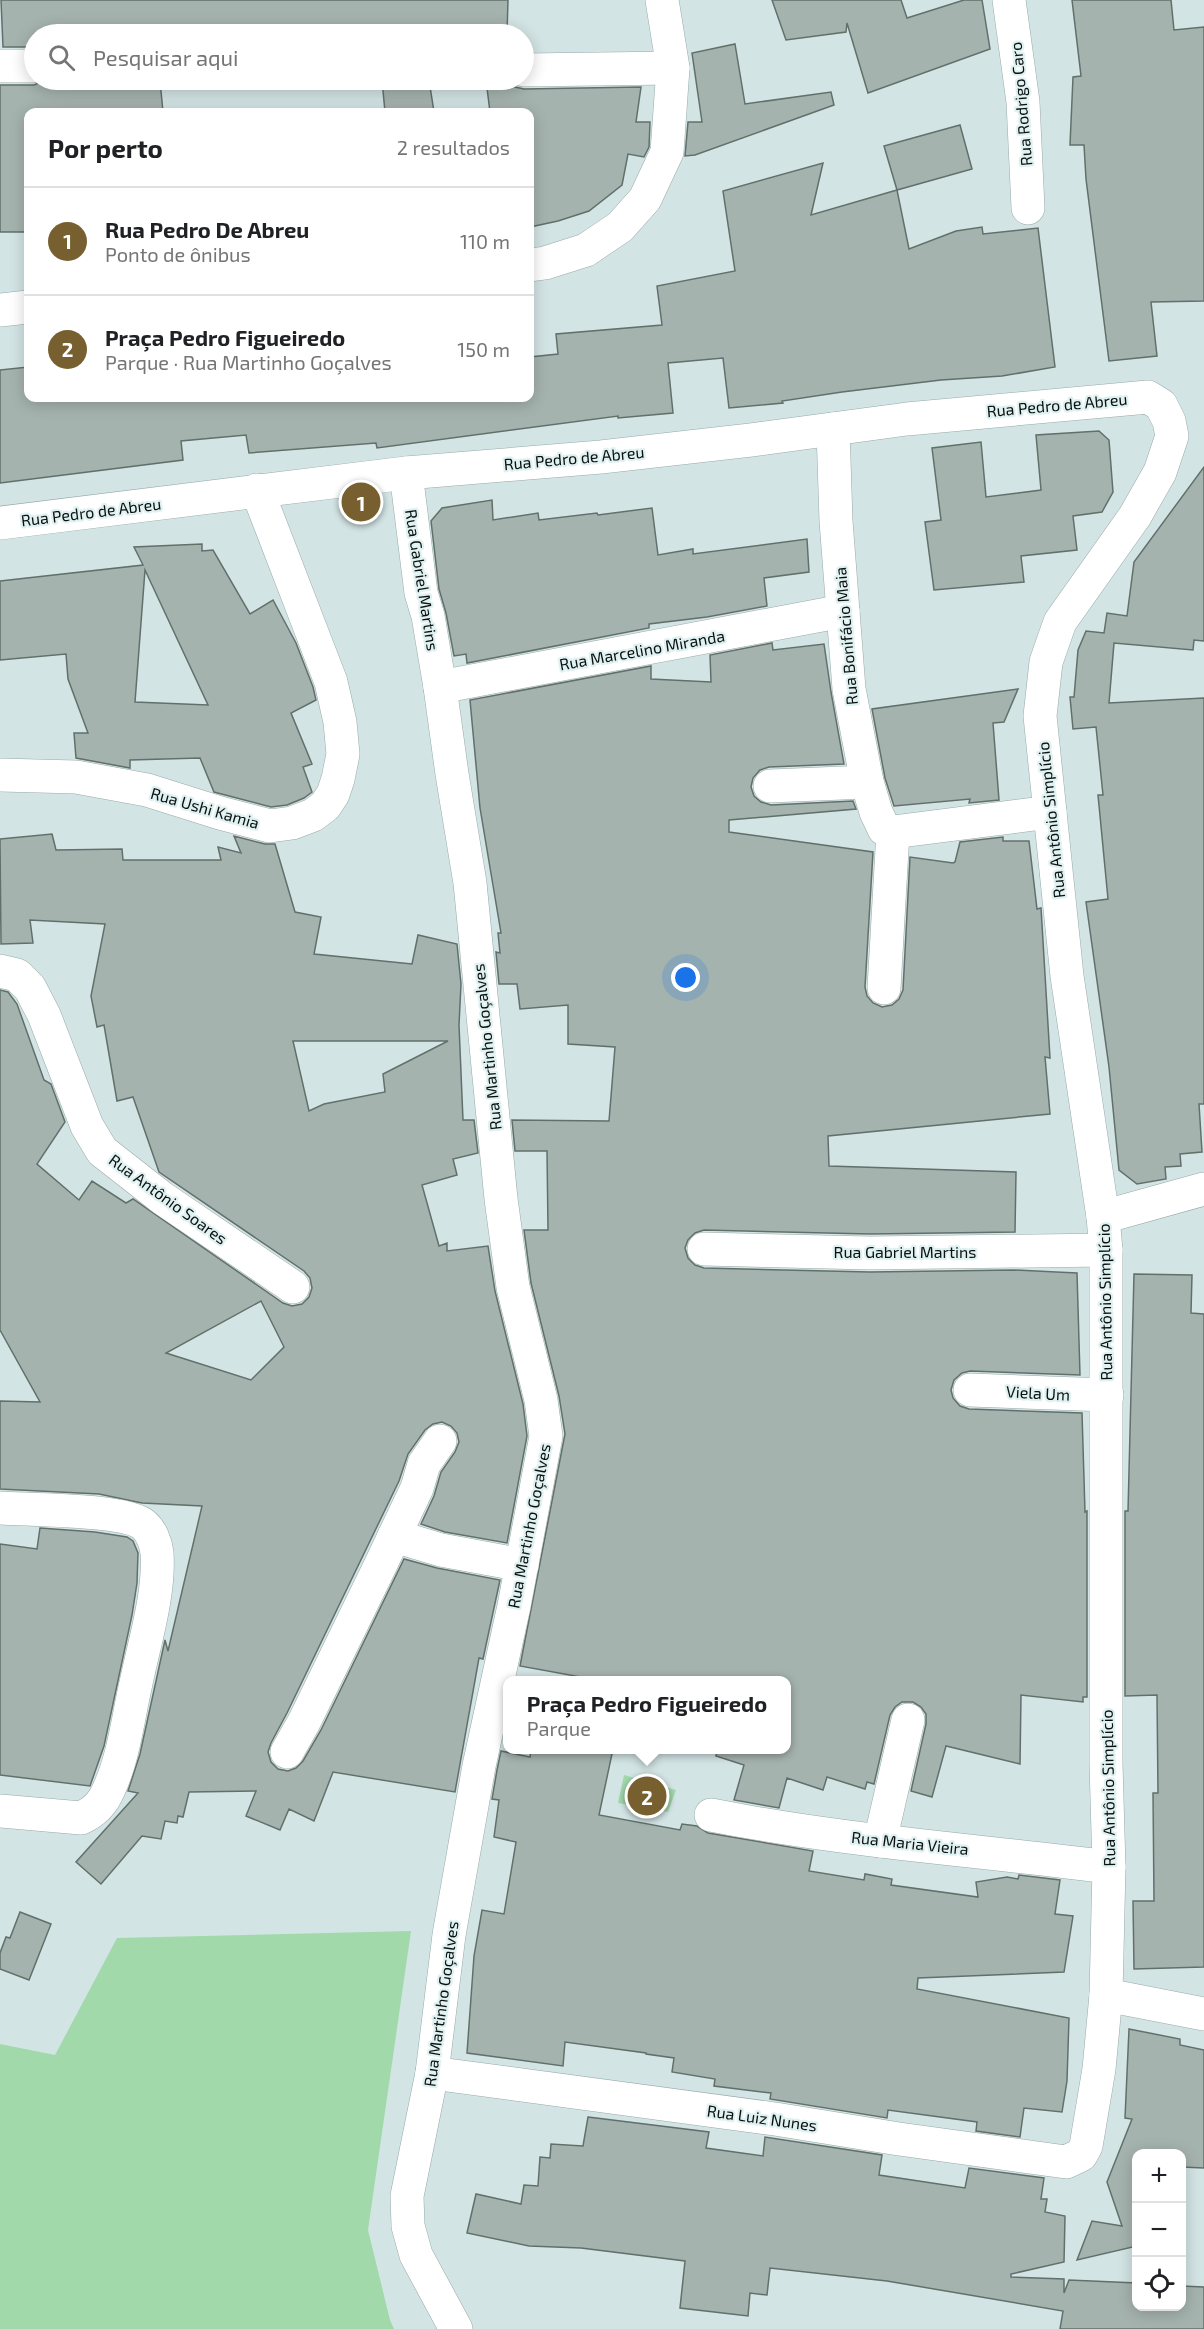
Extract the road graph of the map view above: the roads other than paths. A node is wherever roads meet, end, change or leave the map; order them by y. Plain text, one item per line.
1 (662, 0) edge
2 (1009, 0) edge
3 (0, 66) edge
4 (24, 66) edge
5 (673, 68) junction
6 (534, 70) edge
7 (1028, 208) dead end
8 (534, 264) edge
9 (24, 307) edge
10 (0, 310) edge
11 (1148, 397) joint
12 (833, 429) junction
13 (405, 473) junction
14 (258, 490) junction
15 (0, 523) edge
16 (843, 611) junction
17 (440, 687) junction
18 (0, 775) edge
19 (867, 782) junction
20 (770, 786) dead end
21 (1050, 812) junction
22 (893, 832) junction
23 (0, 971) edge
24 (884, 988) dead end
25 (1204, 1189) edge
26 (1103, 1217) junction
27 (704, 1249) dead end
28 (1106, 1250) junction
29 (293, 1287) dead end
30 (970, 1390) dead end
31 (1107, 1395) junction
32 (440, 1441) dead end
33 (0, 1508) edge
34 (394, 1536) junction
35 (522, 1565) junction
36 (908, 1720) dead end
37 (287, 1752) dead end
38 (0, 1811) edge
39 (711, 1815) dead end
40 (880, 1841) junction
41 (1109, 1867) junction
42 (1106, 1995) junction
43 (1204, 2014) edge
44 (432, 2073) junction
45 (1086, 2146) joint
46 (456, 2329) edge

1 - 5 street
2 - 7 street, Rua Rodrigo Caro
3 - 4 street
5 - 6 street
5 - 8 street
9 - 10 street
11 - 12 street, Rua Pedro de Abreu
11 - 21 street, Rua Antônio Simplício
12 - 13 street, Rua Pedro de Abreu
12 - 16 street, Rua Bonifácio Maia
13 - 14 street, Rua Pedro de Abreu
13 - 17 street, Rua Gabriel Martins
14 - 15 street, Rua Pedro de Abreu
14 - 18 street, Rua Ushi Kamia
16 - 17 street, Rua Marcelino Miranda
16 - 19 street, Rua Bonifácio Maia
17 - 35 street, Rua Martinho Goçalves
19 - 20 street
19 - 22 street, Rua Bonifácio Maia
21 - 22 street
21 - 26 street, Rua Antônio Simplício
22 - 24 street
23 - 29 street, Rua Antônio Soares
25 - 26 street
26 - 28 street, Rua Antônio Simplício
27 - 28 street, Rua Gabriel Martins
28 - 31 street, Rua Antônio Simplício
30 - 31 street, Viela Um
31 - 41 street, Rua Antônio Simplício
32 - 34 street
33 - 38 street
34 - 35 street
34 - 37 street
35 - 44 street, Rua Martinho Goçalves
36 - 40 street
39 - 40 street, Rua Maria Vieira
40 - 41 street, Rua Maria Vieira
41 - 42 street, Rua Antônio Simplício
42 - 43 street
42 - 45 street, Rua Antônio Simplício
44 - 45 street, Rua Luiz Nunes
44 - 46 street, Rua Martinho Goçalves

